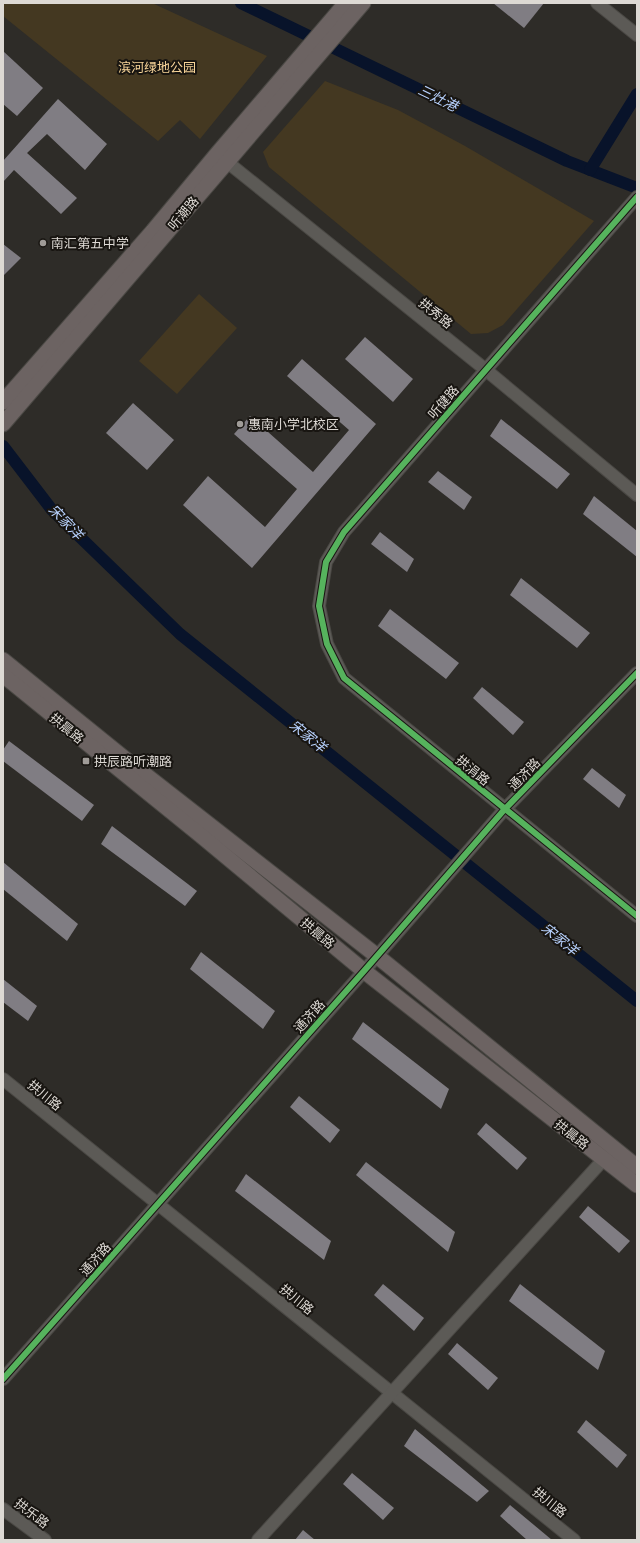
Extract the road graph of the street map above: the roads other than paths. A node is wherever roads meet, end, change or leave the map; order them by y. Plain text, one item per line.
1 (363, 3) edge
2 (597, 3) edge
3 (346, 9) edge
4 (635, 33) edge
5 (222, 158) junction
6 (637, 196) edge
7 (486, 370) junction
8 (3, 402) edge
9 (3, 424) edge
10 (637, 495) edge
11 (327, 644) joint
12 (3, 660) edge
13 (637, 673) edge
14 (3, 676) edge
15 (504, 810) junction
16 (637, 916) edge
17 (377, 956) junction
18 (364, 971) junction
19 (3, 1079) edge
20 (604, 1159) junction
21 (637, 1167) edge
22 (637, 1186) edge
23 (158, 1204) junction
24 (3, 1379) edge
25 (392, 1393) junction
26 (3, 1509) edge
27 (45, 1540) edge
28 (258, 1540) edge
29 (574, 1540) edge

1 - 3 main road, 听潮路
2 - 4 street
3 - 5 main road, 听潮路
5 - 7 street, 拱秀路
5 - 8 main road, 听潮路
5 - 9 main road, 听潮路
6 - 7 street, 听健路
7 - 10 street, 拱秀路
7 - 11 street, 听健路
11 - 15 street, 拱涓路
12 - 17 main road, 拱晨路
13 - 15 street, 通济路
14 - 18 main road, 拱晨路
15 - 16 street, 拱涓路
15 - 17 street, 通济路
17 - 18 street, 通济路
17 - 21 main road, 拱晨路
18 - 20 main road, 拱晨路
18 - 23 street, 通济路
19 - 23 street, 拱川路
20 - 22 main road, 拱晨路
20 - 25 street
23 - 24 street, 通济路
23 - 25 street, 拱川路
25 - 28 street
25 - 29 street, 拱川路
26 - 27 street, 拱乐路

